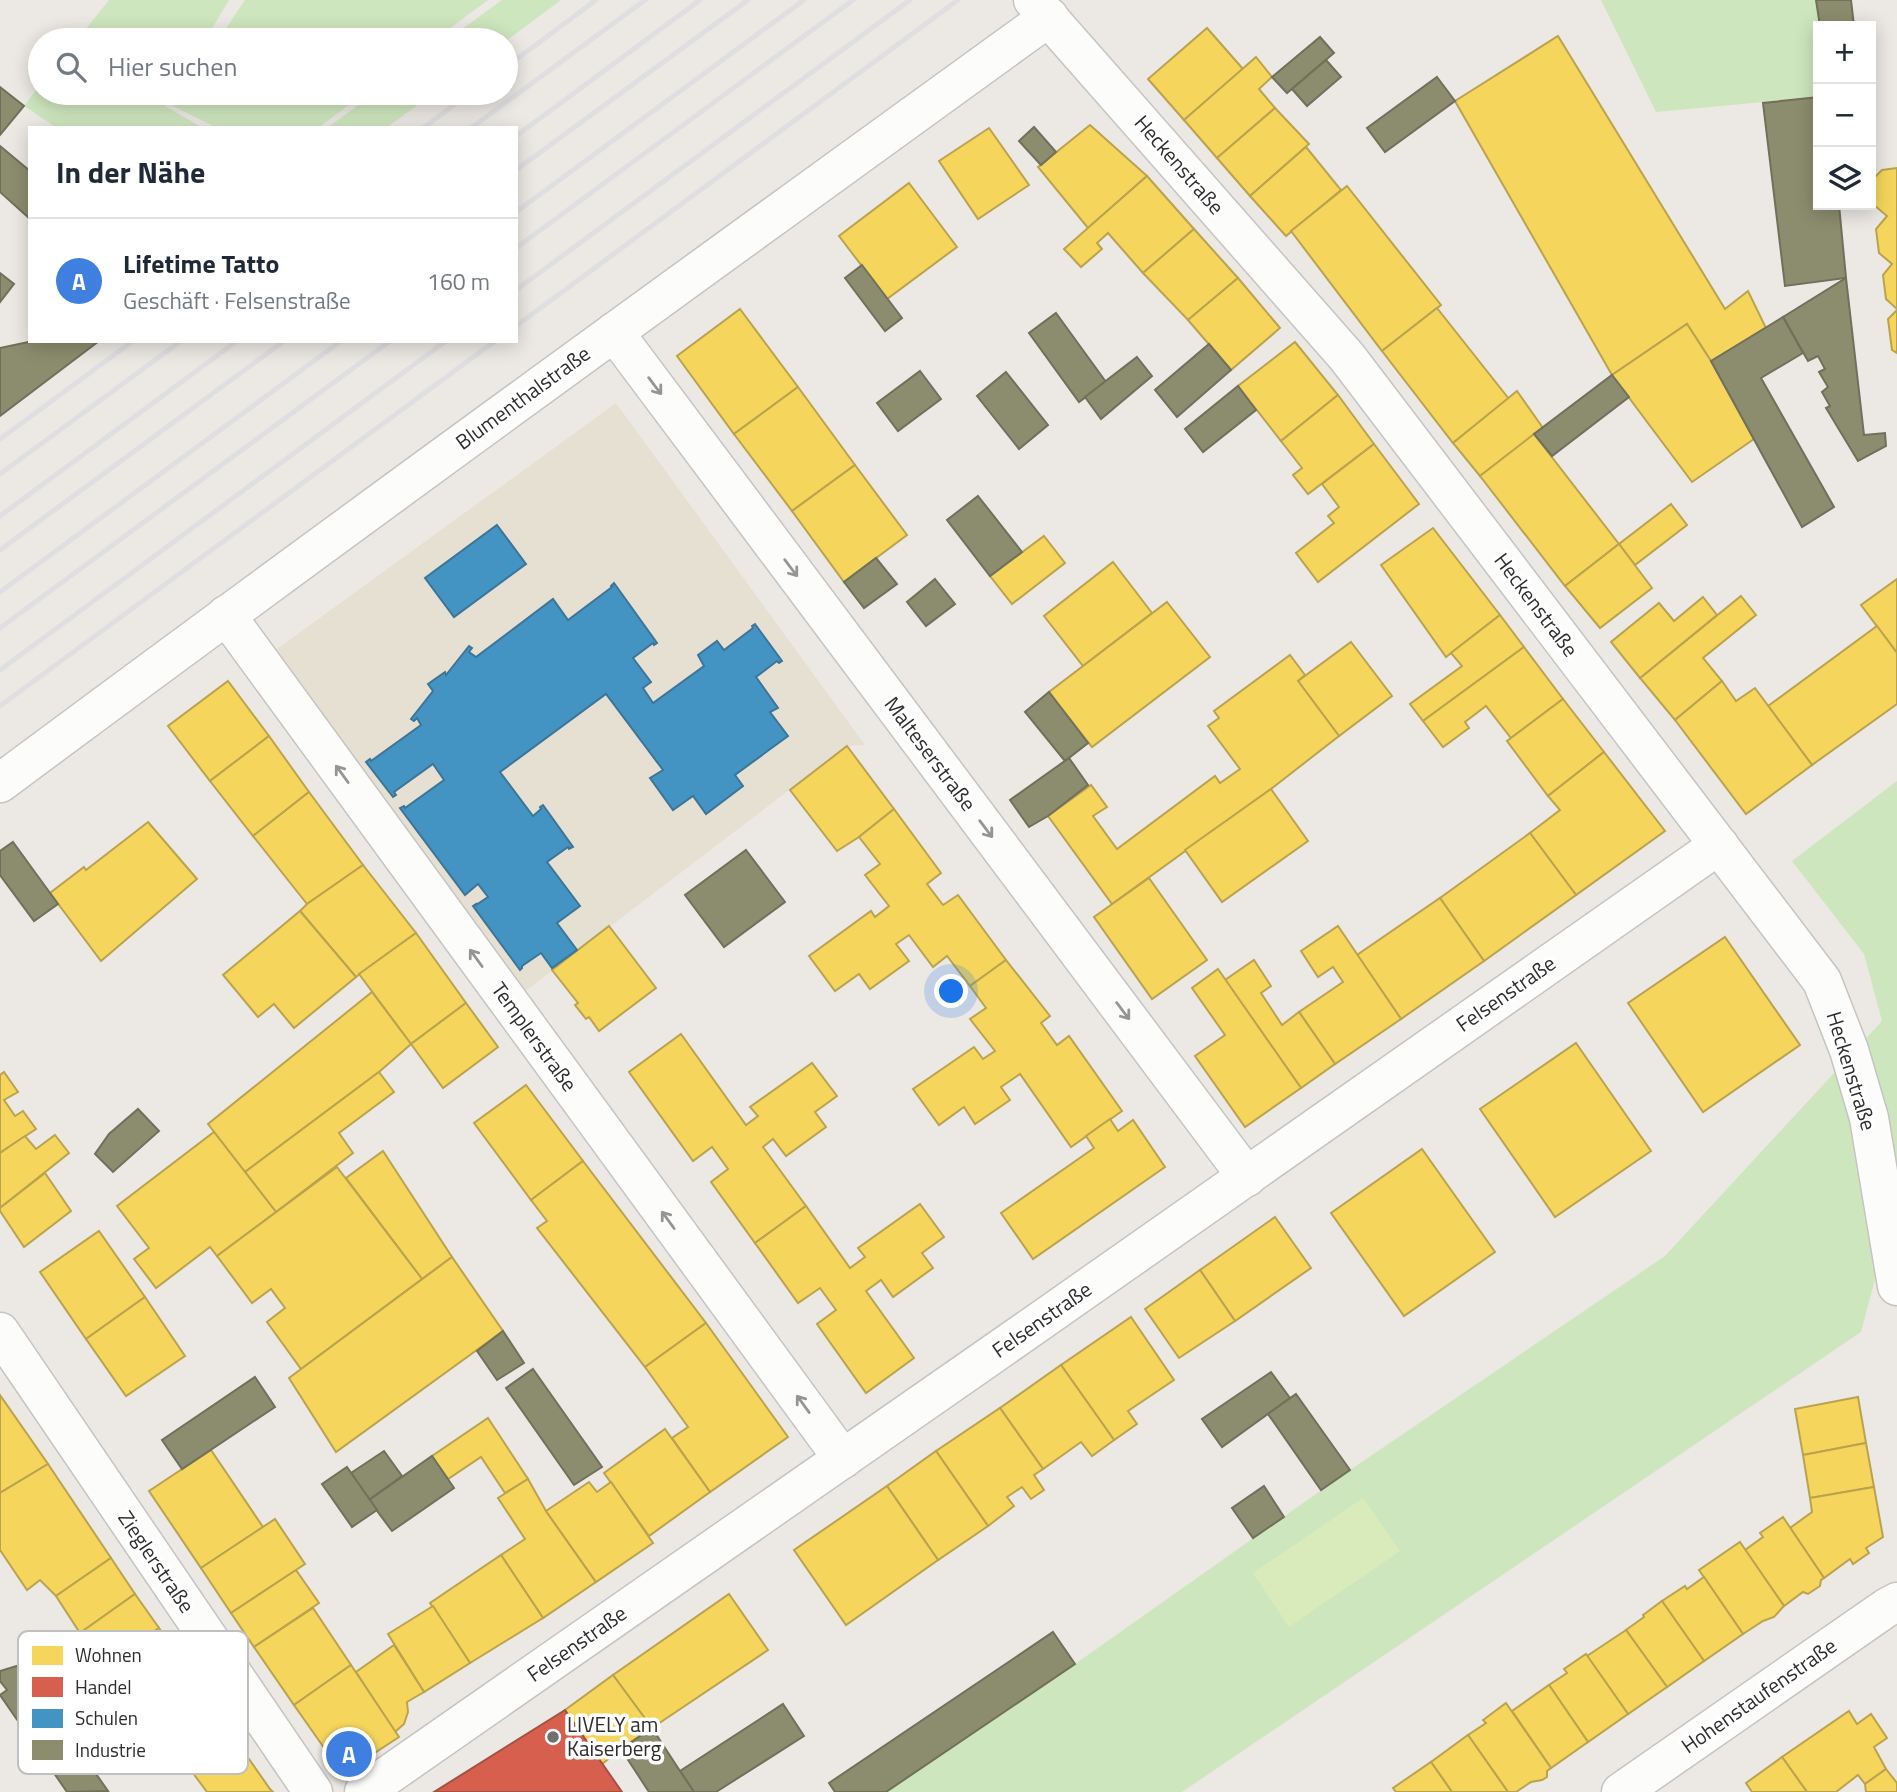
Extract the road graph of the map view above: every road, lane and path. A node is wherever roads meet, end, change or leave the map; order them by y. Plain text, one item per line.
1 (1041, 9) edge
2 (614, 332) junction
3 (226, 615) junction
4 (0, 783) edge
5 (1719, 845) junction
6 (1247, 1177) junction
7 (1897, 1286) edge
8 (0, 1332) edge
9 (843, 1459) junction
10 (1897, 1602) edge
11 (203, 1631) edge
12 (248, 1696) edge
13 (313, 1792) edge
14 (364, 1792) edge
15 (1621, 1792) edge

1 - 2 street, Blumenthalstraße
1 - 5 street, Heckenstraße
2 - 3 street, Blumenthalstraße
2 -> 6 street, Malteserstraße
3 - 4 street, Blumenthalstraße
9 -> 3 street, Templerstraße
5 - 6 street, Felsenstraße
5 - 7 street, Heckenstraße
6 - 9 street, Felsenstraße
8 - 11 street, Zieglerstraße
9 - 14 street, Felsenstraße
10 - 15 street, Hohenstaufenstraße
12 - 13 street, Zieglerstraße

